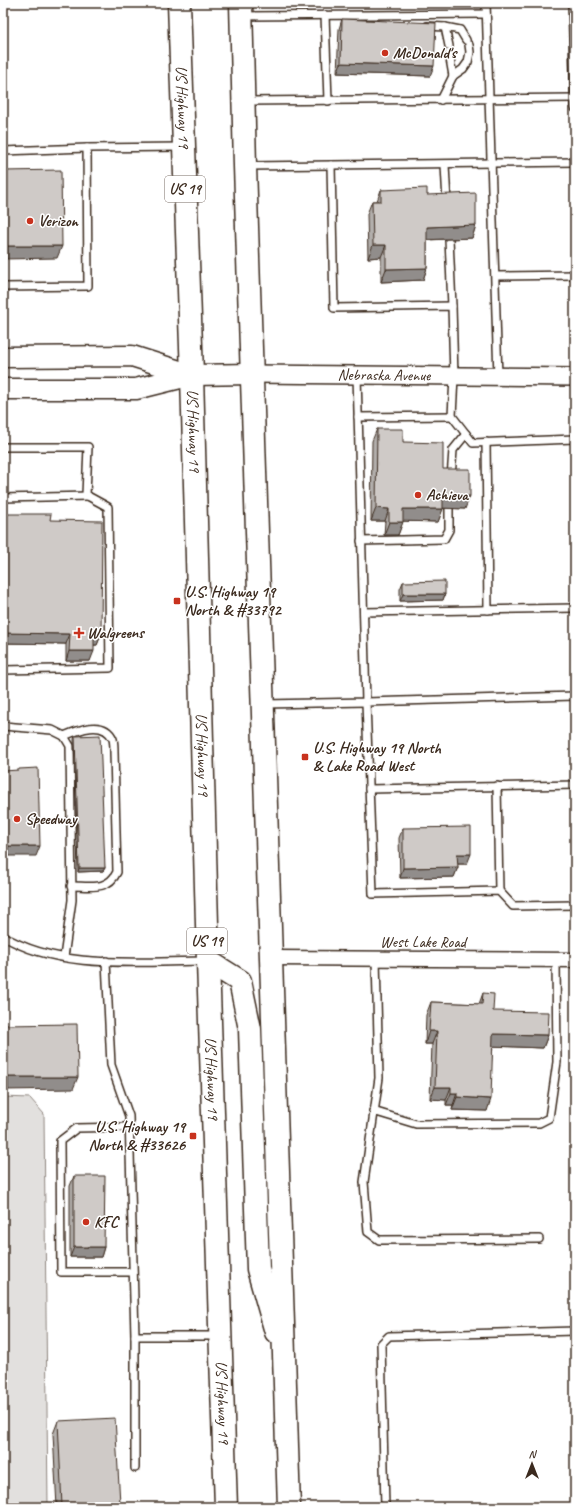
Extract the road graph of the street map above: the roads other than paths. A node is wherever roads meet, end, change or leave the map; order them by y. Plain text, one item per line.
1 (179, 3) edge
2 (486, 3) edge
3 (572, 3) edge
4 (242, 9) edge
5 (486, 14) junction
6 (325, 15) junction
7 (350, 15) junction
8 (359, 22) edge
9 (415, 26) edge
10 (445, 26) junction
11 (453, 76) junction
12 (575, 98) edge
13 (441, 100) junction
14 (490, 100) junction
15 (243, 101) junction
16 (328, 101) junction
17 (575, 108) edge
18 (184, 147) junction
19 (87, 148) junction
20 (3, 151) edge
21 (575, 162) edge
22 (492, 164) junction
23 (331, 165) junction
24 (445, 165) junction
25 (245, 166) junction
26 (447, 206) edge
27 (449, 239) edge
28 (575, 275) edge
29 (496, 276) junction
30 (3, 287) edge
31 (452, 306) junction
32 (3, 357) edge
33 (252, 374) junction
34 (192, 375) junction
35 (358, 375) junction
36 (454, 376) junction
37 (498, 376) junction
38 (575, 377) edge
39 (3, 389) edge
40 (452, 416) junction
41 (358, 417) junction
42 (466, 434) junction
43 (575, 439) edge
44 (486, 442) junction
45 (3, 447) edge
46 (450, 482) edge
47 (88, 496) junction
48 (3, 498) edge
49 (449, 509) edge
50 (362, 541) junction
51 (575, 608) edge
52 (488, 610) junction
53 (364, 612) junction
54 (3, 670) edge
55 (575, 696) edge
56 (366, 702) junction
57 (263, 704) junction
58 (3, 726) edge
59 (64, 736) junction
60 (575, 785) edge
61 (497, 786) junction
62 (369, 789) junction
63 (71, 886) junction
64 (499, 892) junction
65 (575, 905) edge
66 (3, 936) edge
67 (64, 957) junction
68 (271, 958) junction
69 (376, 959) junction
70 (556, 960) junction
71 (575, 960) edge
72 (208, 961) junction
73 (106, 962) junction
74 (373, 1111) junction
75 (129, 1127) junction
76 (539, 1239) dead end
77 (132, 1272) junction
78 (575, 1331) edge
79 (135, 1336) junction
80 (221, 1336) junction
81 (285, 1366) junction
82 (135, 1468) dead end
83 (226, 1507) edge
84 (290, 1507) edge
85 (385, 1507) edge

1 - 18 highway, US Highway 19 / US 19
2 - 5 lane
3 - 12 lane
4 - 6 lane
4 - 15 highway
5 - 7 lane
5 - 14 lane
6 - 7 lane
6 - 16 lane
7 - 8 lane
9 - 10 lane
10 - 11 lane
10 - 11 lane
11 - 13 lane
12 - 14 lane
12 - 17 lane
13 - 14 lane
13 - 16 lane
14 - 22 lane
15 - 16 lane
15 - 25 highway
18 - 19 lane
18 - 34 highway, US Highway 19 / US 19
19 - 20 lane
19 - 30 lane
21 - 22 lane
22 - 24 lane
22 - 29 lane
23 - 24 lane
23 - 25 lane
23 - 31 lane
24 - 26 lane
25 - 33 highway
27 - 31 lane
28 - 29 lane
29 - 37 lane
31 - 36 lane
32 - 34 main road, Nebraska Avenue
33 - 34 main road, Nebraska Avenue
33 - 35 street, Nebraska Avenue
33 - 57 highway
34 - 39 main road, Nebraska Avenue
34 - 72 highway, US Highway 19 / US 19
35 - 36 street, Nebraska Avenue
35 - 41 lane
36 - 37 street, Nebraska Avenue
36 - 40 lane
37 - 38 street, Nebraska Avenue
40 - 41 lane
40 - 42 lane
41 - 50 lane
42 - 44 lane
42 - 46 lane
43 - 44 lane
44 - 52 lane
45 - 47 lane
47 - 48 lane
47 - 54 lane
49 - 50 lane
50 - 53 lane
51 - 52 lane
52 - 53 lane
53 - 56 lane
55 - 56 lane
56 - 57 lane
56 - 62 lane
57 - 68 highway
58 - 59 lane
59 - 63 lane
59 - 63 lane
60 - 61 lane
61 - 62 lane
61 - 64 lane
62 - 64 lane
63 - 67 lane
64 - 65 lane
66 - 67 lane
67 - 73 lane
68 - 69 street, West Lake Road
68 - 81 highway
69 - 70 street, West Lake Road
69 - 74 lane
70 - 71 street, West Lake Road
70 - 74 lane
72 - 73 lane
72 - 80 highway, US Highway 19 / US 19
72 - 81 highway
73 - 75 lane
74 - 76 lane
75 - 77 lane
75 - 77 lane
77 - 79 lane
78 - 85 lane
79 - 80 lane
79 - 82 lane
80 - 83 highway, US Highway 19 / US 19
81 - 84 highway

